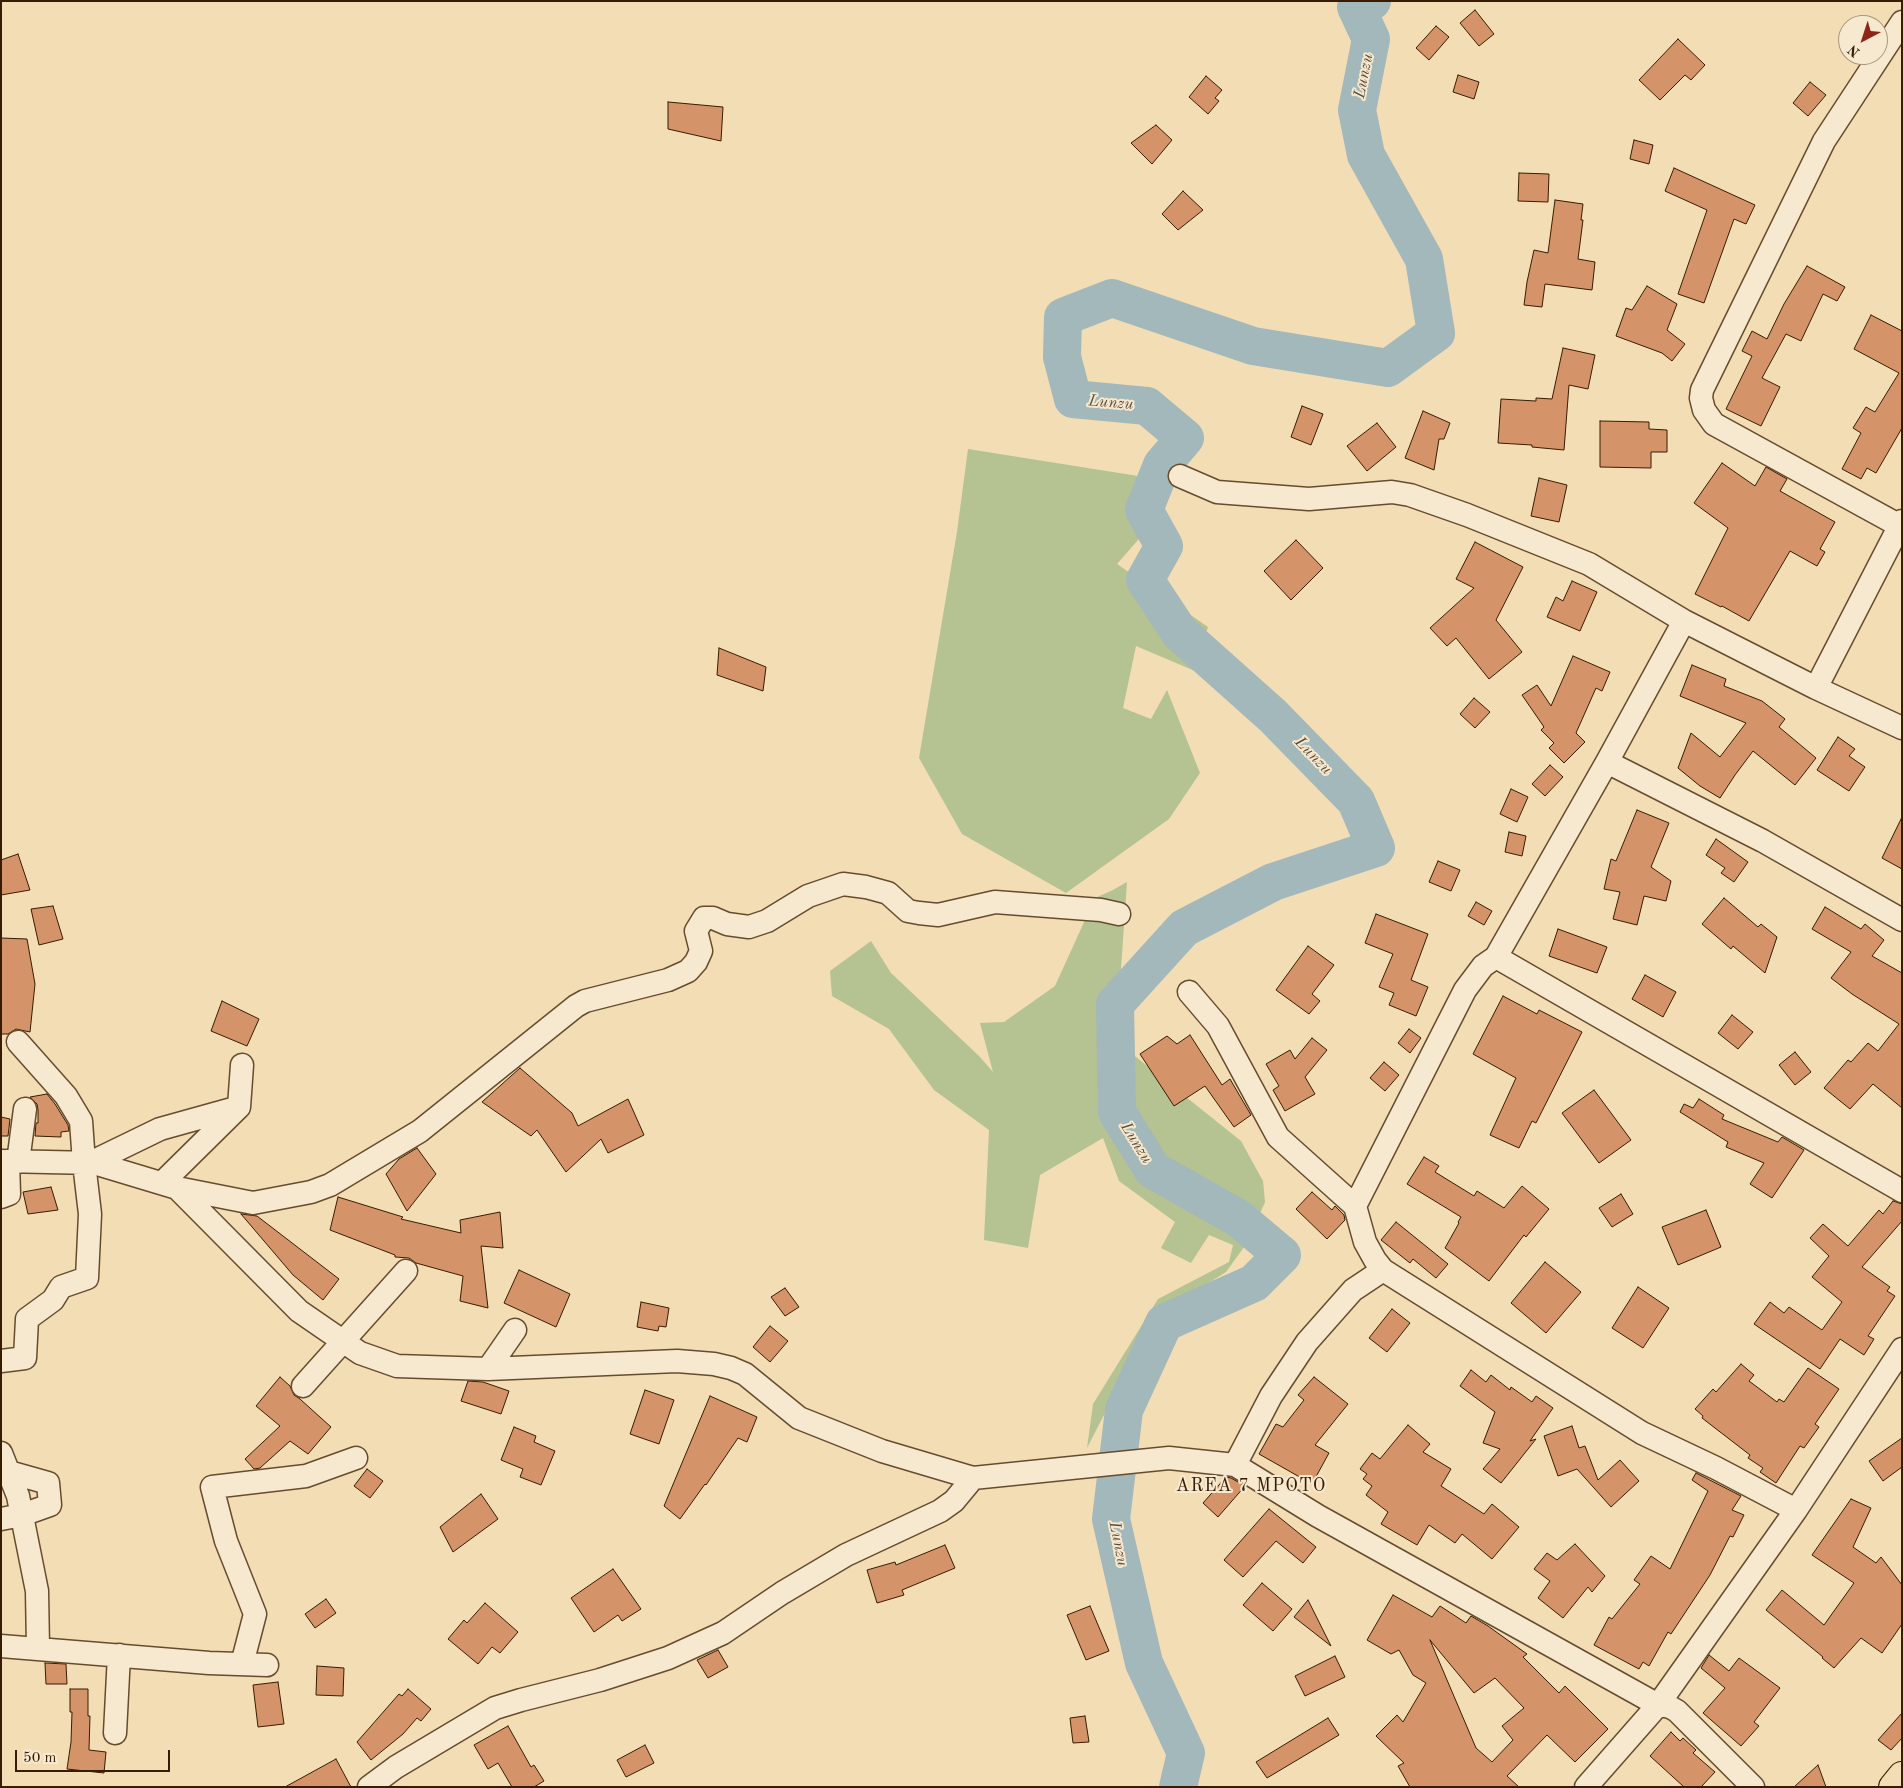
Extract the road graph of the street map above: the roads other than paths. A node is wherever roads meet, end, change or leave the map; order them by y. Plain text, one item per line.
1 (1902, 22) edge
2 (1180, 476) dead end
3 (1901, 525) edge
4 (1684, 621) junction
5 (1816, 688) junction
6 (1902, 728) edge
7 (1607, 762) junction
8 (1119, 914) dead end
9 (1902, 920) edge
10 (1496, 957) junction
11 (1189, 992) dead end
12 (18, 1042) dead end
13 (242, 1065) dead end
14 (239, 1107) junction
15 (25, 1109) dead end
16 (9, 1161) edge
17 (87, 1163) junction
18 (170, 1186) junction
19 (1902, 1191) edge
20 (1, 1196) edge
21 (1355, 1206) junction
22 (1383, 1270) junction
23 (406, 1271) dead end
24 (515, 1330) dead end
25 (343, 1341) junction
26 (1902, 1349) edge
27 (1, 1361) edge
28 (488, 1369) junction
29 (303, 1386) dead end
30 (356, 1458) dead end
31 (5, 1463) edge
32 (1235, 1465) junction
33 (972, 1478) junction
34 (1796, 1510) junction
35 (12, 1517) edge
36 (1, 1646) edge
37 (38, 1648) junction
38 (120, 1655) junction
39 (242, 1664) junction
40 (267, 1665) dead end
41 (1658, 1705) junction
42 (115, 1733) dead end
43 (1902, 1776) edge
44 (369, 1787) edge
45 (1586, 1787) edge
46 (1753, 1787) edge
47 (1893, 1787) edge

1 - 3 street
2 - 4 street
3 - 5 street
4 - 5 street
4 - 7 street
5 - 6 street
7 - 9 street
7 - 10 street
8 - 18 street
10 - 19 street
10 - 21 street
11 - 21 street
12 - 17 street
13 - 14 street
14 - 17 street
14 - 18 street
15 - 16 street
16 - 17 street
16 - 20 street
17 - 18 street
17 - 27 street
18 - 25 street
21 - 22 street
22 - 32 street
22 - 34 street
23 - 25 street
24 - 28 street
25 - 28 street
25 - 29 street
26 - 34 street
28 - 33 street
30 - 39 street
31 - 35 street
31 - 35 street
32 - 33 street
32 - 41 street
33 - 44 street
34 - 41 street
35 - 37 street
36 - 37 street
37 - 38 street
38 - 39 street
38 - 42 street
39 - 40 street
41 - 45 street
41 - 46 street
43 - 47 main road

